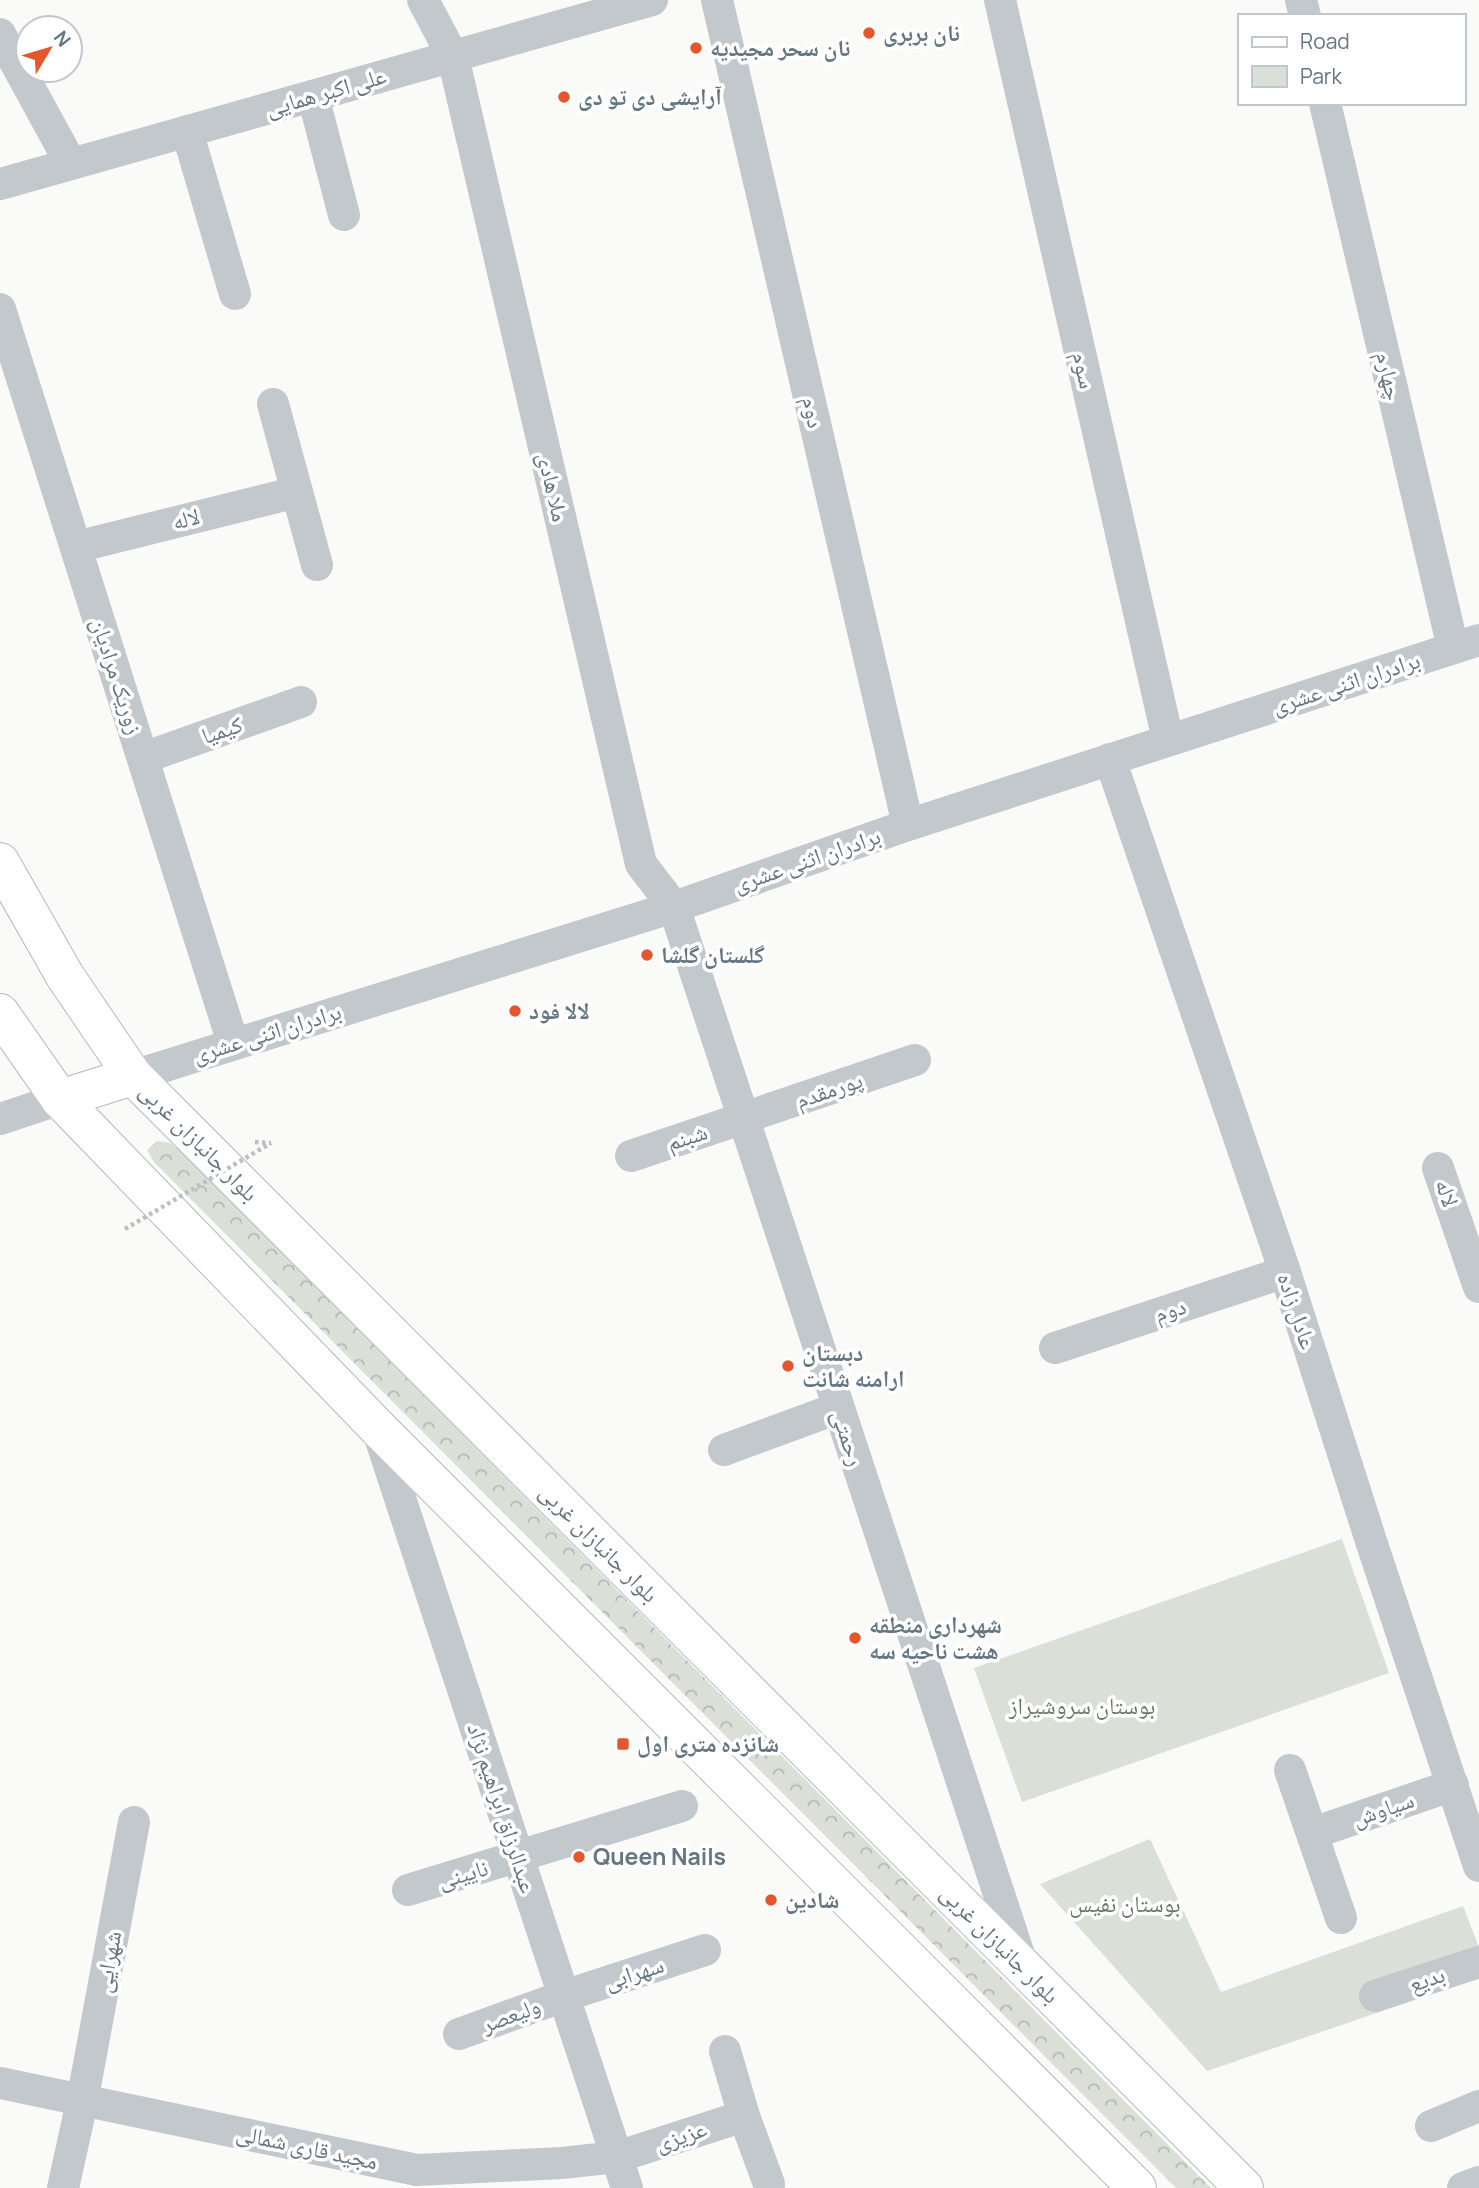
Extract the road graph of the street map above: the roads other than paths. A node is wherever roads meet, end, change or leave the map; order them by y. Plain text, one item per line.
1 (423, 0) edge
2 (652, 0) edge
3 (717, 0) edge
4 (1000, 0) edge
5 (0, 34) edge
6 (453, 57) junction
7 (313, 96) junction
8 (1326, 105) edge
9 (187, 131) junction
10 (71, 164) junction
11 (0, 184) edge
12 (344, 215) dead end
13 (234, 294) dead end
14 (0, 309) edge
15 (273, 404) dead end
16 (297, 492) junction
17 (76, 547) junction
18 (317, 565) dead end
19 (1466, 644) edge
20 (301, 702) dead end
21 (1168, 740) junction
22 (143, 758) junction
23 (1110, 759) junction
24 (908, 825) junction
25 (0, 862) edge
26 (674, 907) junction
27 (0, 1013) edge
28 (233, 1043) junction
29 (915, 1060) dead end
30 (134, 1076) junction
31 (60, 1100) junction
32 (0, 1119) edge
33 (743, 1119) junction
34 (631, 1156) dead end
35 (1438, 1168) dead end
36 (1474, 1256) edge
37 (1285, 1272) junction
38 (1479, 1287) edge
39 (1055, 1348) dead end
40 (838, 1408) junction
41 (377, 1427) junction
42 (724, 1450) dead end
43 (1290, 1770) dead end
44 (1452, 1785) junction
45 (682, 1806) dead end
46 (134, 1822) dead end
47 (1313, 1833) junction
48 (519, 1858) junction
49 (1479, 1866) edge
50 (408, 1890) dead end
51 (1341, 1917) dead end
52 (705, 1950) dead end
53 (1479, 1962) edge
54 (1023, 1968) junction
55 (564, 1996) junction
56 (1375, 1996) dead end
57 (459, 2034) dead end
58 (725, 2052) dead end
59 (0, 2083) edge
60 (82, 2102) junction
61 (1479, 2106) edge
62 (744, 2116) junction
63 (1431, 2126) dead end
64 (617, 2157) junction
65 (1115, 2175) edge
66 (415, 2179) edge
67 (1479, 2182) edge
68 (769, 2184) dead end
69 (63, 2188) edge
70 (627, 2188) edge
71 (1138, 2188) edge
72 (1244, 2188) edge
73 (1463, 2188) edge

1 - 6 street, ملا هادی
2 - 6 street, علی اکبر همایی
3 - 24 street, دوم
4 - 21 street, سوم
5 - 10 street
6 - 7 street, علی اکبر همایی
6 - 26 street, ملا هادی
7 - 9 street, علی اکبر همایی
7 - 12 street
8 - 19 street, چهارم
9 - 10 street, علی اکبر همایی
9 - 13 street
10 - 11 street, علی اکبر همایی
14 - 17 street, زوریک مرادیان
15 - 16 street
16 - 17 street, لاله
16 - 18 street
17 - 22 street, زوریک مرادیان
19 - 21 street, برادران اثنی عشری
20 - 22 street, کیمیا
21 - 23 street, برادران اثنی عشری
22 - 28 street, زوریک مرادیان
23 - 24 street, برادران اثنی عشری
23 - 37 street, عادل زاده
24 - 26 street, برادران اثنی عشری
25 - 30 main road, بلوار جانبازان غربی
26 - 28 street, برادران اثنی عشری
26 - 33 street, رحمتی
27 - 31 main road
28 - 30 street, برادران اثنی عشری
29 - 33 street, پورمقدم
30 - 31 main road
30 - 54 main road, بلوار جانبازان غربی
31 - 32 street
31 - 41 main road
33 - 34 street, شبنم
33 - 40 street, رحمتی
35 - 36 street, لاله
36 - 38 street, لاله
37 - 39 street, دوم
37 - 44 street, عادل زاده
40 - 42 street
40 - 54 street, رحمتی
41 - 48 street, عبدالرزاق ابراهیم نژاد
41 - 65 main road
43 - 47 street
44 - 47 street, سیاوش
44 - 49 street, عادل زاده
45 - 48 street, نایینی
46 - 60 street, شهرایی
47 - 51 street
48 - 50 street, نایینی
48 - 55 street, عبدالرزاق ابراهیم نژاد
52 - 55 street, سهرابی
53 - 56 street, بدیع
54 - 72 main road, بلوار جانبازان غربی
55 - 57 street, ولیعصر
55 - 64 street, عبدالرزاق ابراهیم نژاد
58 - 62 street
59 - 60 street, مجید قاری شمالی
60 - 66 street, مجید قاری شمالی
60 - 69 street, شهرایی
61 - 63 street
62 - 64 street, عزیزی
62 - 68 street
64 - 66 street, مجید قاری شمالی
64 - 70 street, عبدالرزاق ابراهیم نژاد
65 - 71 main road
67 - 73 street

